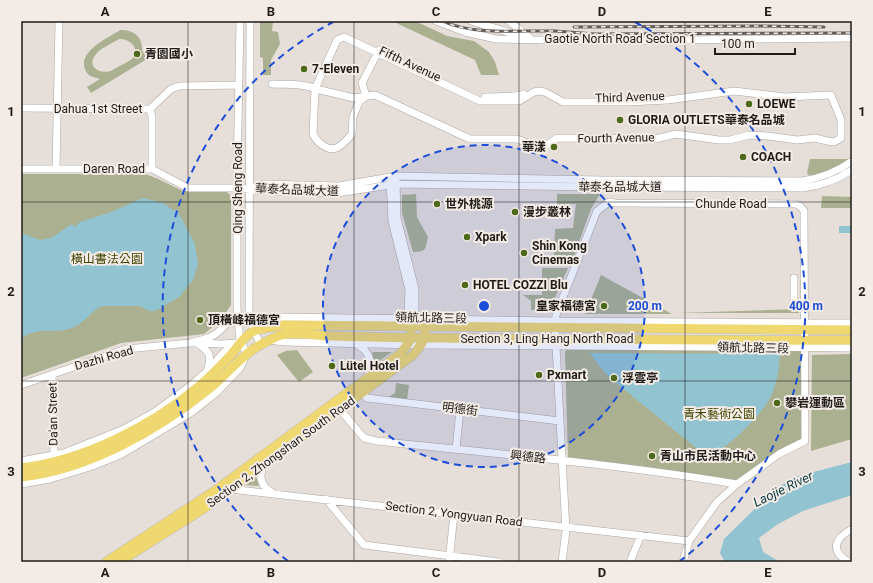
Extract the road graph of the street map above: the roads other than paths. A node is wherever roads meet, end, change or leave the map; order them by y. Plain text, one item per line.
1 (59, 21) edge
2 (240, 21) edge
3 (250, 21) edge
4 (436, 21) edge
5 (471, 21) edge
6 (509, 21) edge
7 (852, 38) edge
8 (532, 39) junction
9 (380, 52) junction
10 (272, 84) dead end
11 (238, 85) junction
12 (313, 88) junction
13 (539, 90) joint
14 (722, 90) junction
15 (367, 98) junction
16 (21, 108) edge
17 (57, 108) junction
18 (150, 109) junction
19 (719, 142) junction
20 (852, 161) edge
21 (21, 169) edge
22 (56, 169) junction
23 (152, 169) junction
24 (852, 170) edge
25 (393, 180) junction
26 (237, 188) junction
27 (249, 188) junction
28 (794, 278) dead end
29 (794, 304) dead end
30 (237, 314) junction
31 (411, 321) junction
32 (852, 323) edge
33 (555, 325) junction
34 (805, 325) junction
35 (425, 326) junction
36 (852, 330) edge
37 (254, 331) junction
38 (269, 340) junction
39 (852, 340) edge
40 (409, 341) junction
41 (240, 342) junction
42 (423, 342) junction
43 (193, 343) junction
44 (555, 343) junction
45 (260, 344) junction
46 (355, 344) junction
47 (805, 345) junction
48 (852, 348) edge
49 (247, 353) junction
50 (207, 371) junction
51 (52, 374) junction
52 (365, 380) junction
53 (21, 385) edge
54 (362, 393) junction
55 (338, 406) junction
56 (460, 409) junction
57 (560, 421) junction
58 (456, 450) junction
59 (54, 454) junction
60 (21, 461) edge
61 (562, 461) junction
62 (263, 467) junction
63 (21, 468) edge
64 (21, 477) edge
65 (21, 484) edge
66 (736, 484) junction
67 (220, 487) junction
68 (232, 489) junction
69 (273, 493) junction
70 (326, 500) junction
71 (454, 514) junction
72 (565, 527) junction
73 (852, 529) edge
74 (640, 535) junction
75 (689, 541) junction
76 (449, 559) edge
77 (846, 561) edge
78 (106, 562) edge
79 (119, 562) edge
80 (499, 562) edge
81 (562, 562) edge
82 (630, 562) edge
83 (683, 562) edge

1 - 17 street
2 - 11 street, Qing Sheng Road
3 - 27 street, Qing Sheng Road
4 - 8 street, Gaotie North Road Section 1
5 - 8 street, Gaotie North Road Section 1
6 - 8 street
7 - 8 street, Gaotie North Road Section 1
9 - 12 street, Fifth Avenue
9 - 13 street, Fifth Avenue
9 - 15 street
10 - 12 street
11 - 18 street, Dahua 1st Street
11 - 26 street, Qing Sheng Road
12 - 15 street
12 - 15 street
13 - 14 street, Third Avenue
14 - 19 street
14 - 19 street
15 - 19 street, Fourth Avenue
16 - 17 street, Dahua 1st Street
17 - 18 street, Dahua 1st Street
17 - 22 street
18 - 23 street
20 - 25 street, 華泰名品城大道
21 - 22 street, Daren Road
22 - 23 street, Daren Road
23 - 26 street, Daren Road
24 - 25 street, 華泰名品城大道
25 - 27 street, 華泰名品城大道
25 - 31 street
26 - 27 street, Daren Road
26 - 30 street, Qing Sheng Road
27 - 37 street, Qing Sheng Road
28 - 29 street
30 - 41 street, Qing Sheng Road
30 - 43 street, Dazhi Road
31 - 33 street, 領航北路三段
31 - 35 main road, Section 3, Ling Hang North Road
31 - 37 main road, Section 3, Ling Hang North Road
31 - 40 main road
32 - 34 street
33 - 34 main road, Section 3, Ling Hang North Road
33 - 34 street, Chunde Road
33 - 35 main road, Section 3, Ling Hang North Road
33 - 44 street, Chunde Road
34 - 36 main road, Section 3, Ling Hang North Road
34 - 47 street, Chunde Road
35 - 42 main road
37 - 41 main road
37 - 45 street, Qing Sheng Road
38 - 40 main road, Section 3, Ling Hang North Road
38 - 45 main road, Section 3, Ling Hang North Road
38 - 46 street
39 - 47 main road, Section 3, Ling Hang North Road
40 - 42 main road, Section 3, Ling Hang North Road
40 - 46 street
40 - 52 main road, Section 2, Zhongshan South Road
41 - 43 street, Dazhi Road
41 - 49 street, Qing Sheng Road
41 - 50 street
41 - 63 main road
42 - 44 main road, Section 3, Ling Hang North Road
42 - 54 main road, Section 2, Zhongshan South Road
43 - 50 street
43 - 51 street, Dazhi Road
44 - 47 main road, Section 3, Ling Hang North Road
44 - 57 street, Chunde Road
45 - 49 main road, Section 3, Ling Hang North Road
46 - 52 street
47 - 48 street, 領航北路三段
47 - 66 street, Chunde Road
49 - 64 main road, Section 3, Ling Hang North Road
49 - 65 street
50 - 59 street
51 - 53 street, Dazhi Road
51 - 59 street, Da'an Street
52 - 55 main road, Section 2, Zhongshan South Road
54 - 55 main road, Section 2, Zhongshan South Road
54 - 56 street, 明德街
55 - 58 street, 興德路
55 - 62 main road, Section 2, Zhongshan South Road
55 - 67 main road, Section 2, Zhongshan South Road
56 - 57 street, 明德街
56 - 58 street
57 - 61 street, Chunde Road
58 - 61 street, 興德路
59 - 60 street
61 - 66 street, 興德路
61 - 72 street, Chunde Road
62 - 68 main road, Section 2, Zhongshan South Road
62 - 69 street
66 - 75 street, Chunde Road
67 - 68 street, Section 2, Yongyuan Road
67 - 78 main road, Section 2, Zhongshan South Road
68 - 69 street, Section 2, Yongyuan Road
68 - 79 main road, Section 2, Zhongshan South Road
69 - 70 street, Section 2, Yongyuan Road
70 - 71 street, Section 2, Yongyuan Road
70 - 76 street
71 - 72 street, Section 2, Yongyuan Road
71 - 76 street
72 - 74 street, Section 2, Yongyuan Road
72 - 81 street, Chunde Road
73 - 77 street
74 - 75 street, Section 2, Yongyuan Road
74 - 82 street
75 - 83 street, Chunde Road
76 - 80 street

